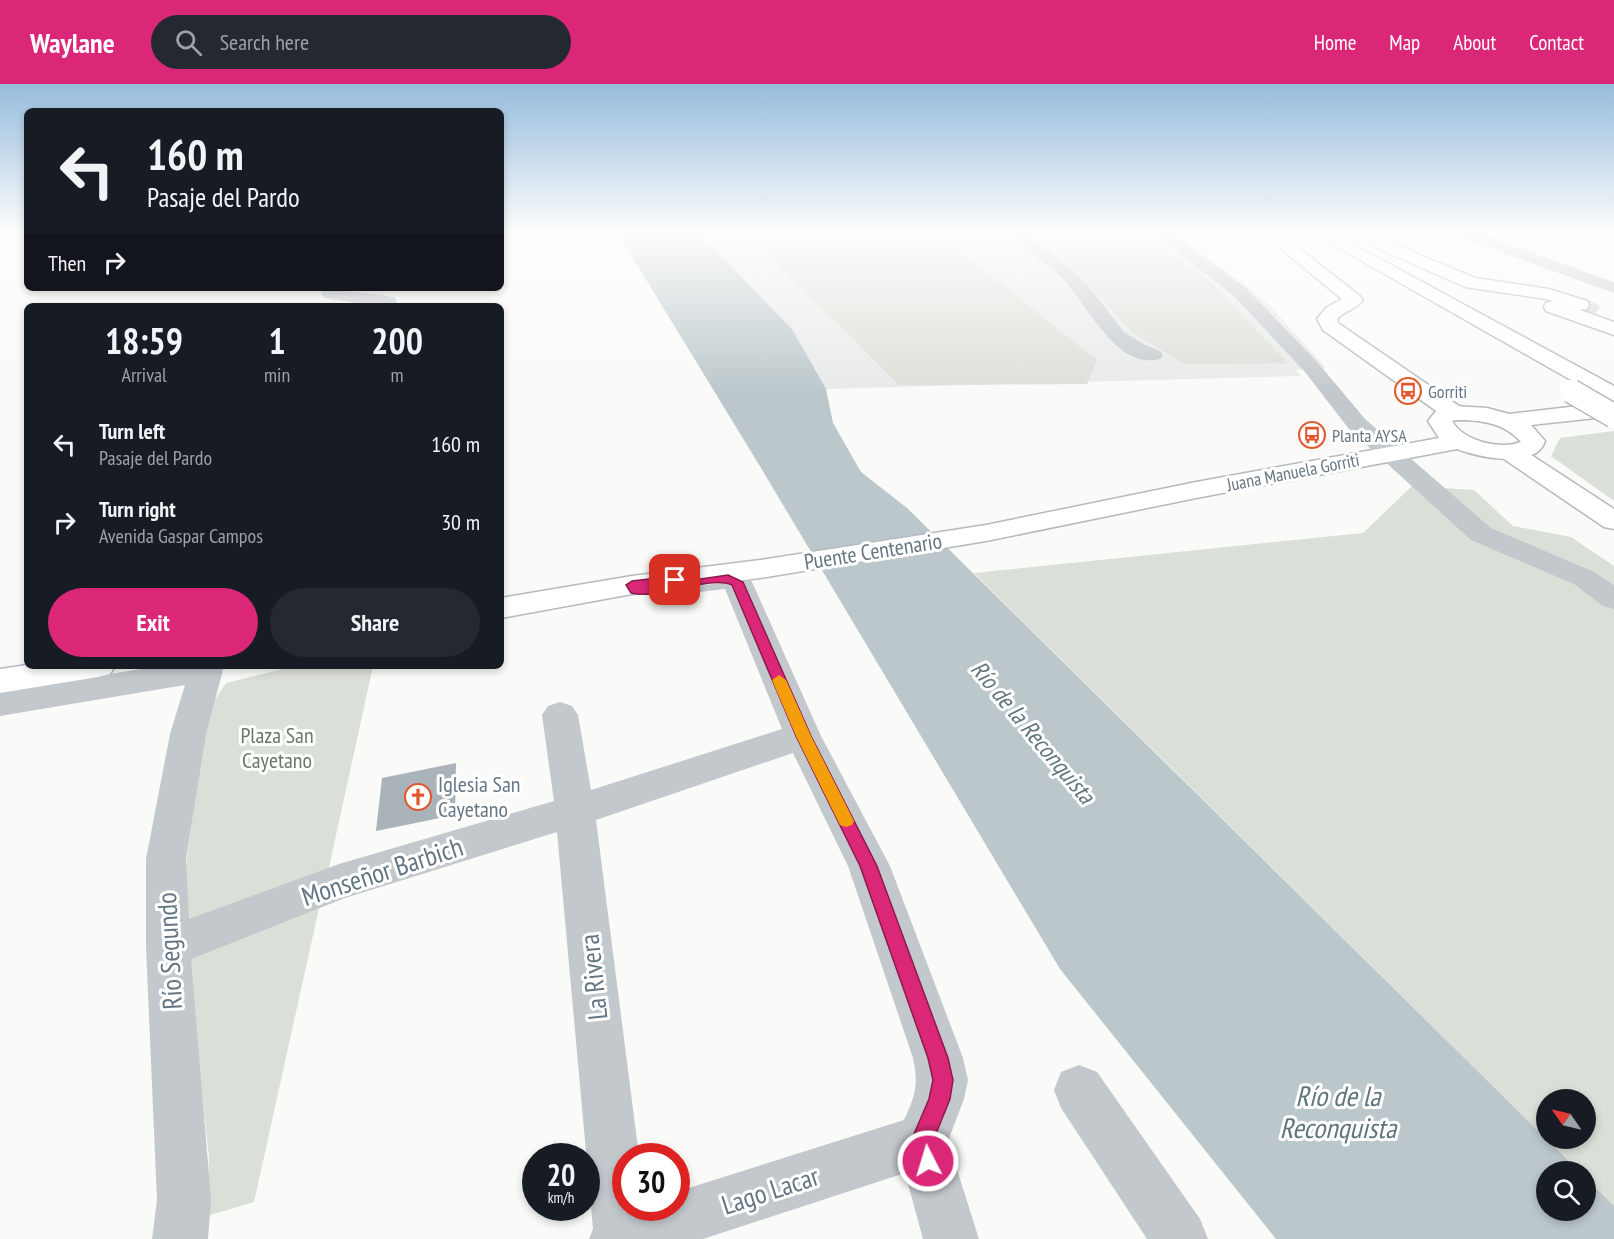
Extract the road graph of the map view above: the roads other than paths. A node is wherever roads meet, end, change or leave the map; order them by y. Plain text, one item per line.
1 (1079, 286) edge
2 (1232, 286) edge
3 (1336, 286) edge
4 (1387, 286) edge
5 (1417, 286) edge
6 (1488, 286) edge
7 (1492, 287) junction
8 (322, 291) edge
9 (354, 291) edge
10 (375, 291) edge
11 (385, 303) edge
12 (389, 303) edge
13 (1614, 324) edge
14 (1614, 329) edge
15 (1153, 355) dead end
16 (1605, 389) edge
17 (1614, 409) edge
18 (1614, 416) edge
19 (1506, 421) junction
20 (1614, 424) edge
21 (1452, 427) junction
22 (1529, 434) junction
23 (1384, 448) junction
24 (1510, 452) junction
25 (1614, 521) edge
26 (986, 533) joint
27 (504, 585) edge
28 (632, 585) junction
29 (1614, 599) edge
30 (504, 607) edge
31 (24, 658) edge
32 (0, 662) edge
33 (78, 669) edge
34 (200, 669) edge
35 (206, 669) edge
36 (0, 681) edge
37 (0, 704) edge
38 (560, 715) dead end
39 (803, 736) junction
40 (575, 811) junction
41 (168, 946) junction
42 (1080, 1090) dead end
43 (922, 1141) junction
44 (180, 1239) edge
45 (621, 1239) edge
46 (951, 1239) edge
47 (1180, 1239) edge

1 - 15 street
2 - 23 street
3 - 21 main road
4 - 18 main road, bridge
5 - 16 main road
6 - 7 main road
7 - 13 main road
7 - 14 main road
8 - 9 street
8 - 11 street
10 - 12 street
17 - 19 main road
19 - 21 main road
19 - 22 main road
20 - 22 main road
21 - 23 main road, Juana Manuela Gorriti
21 - 24 main road
22 - 24 main road
23 - 26 main road, Juana Manuela Gorriti
23 - 29 street
24 - 25 main road
26 - 28 main road, Puente Centenario
27 - 28 main road
28 - 30 main road
28 - 39 street
31 - 32 main road
33 - 36 main road
34 - 37 street
35 - 41 street, Río Segundo
38 - 40 street, La Rivera
39 - 40 street, Monseñor Barbich
39 - 43 street
40 - 41 street, Monseñor Barbich
40 - 45 street, La Rivera
41 - 44 street, Río Segundo
42 - 47 street
43 - 45 street, Lago Lacar
43 - 46 street

